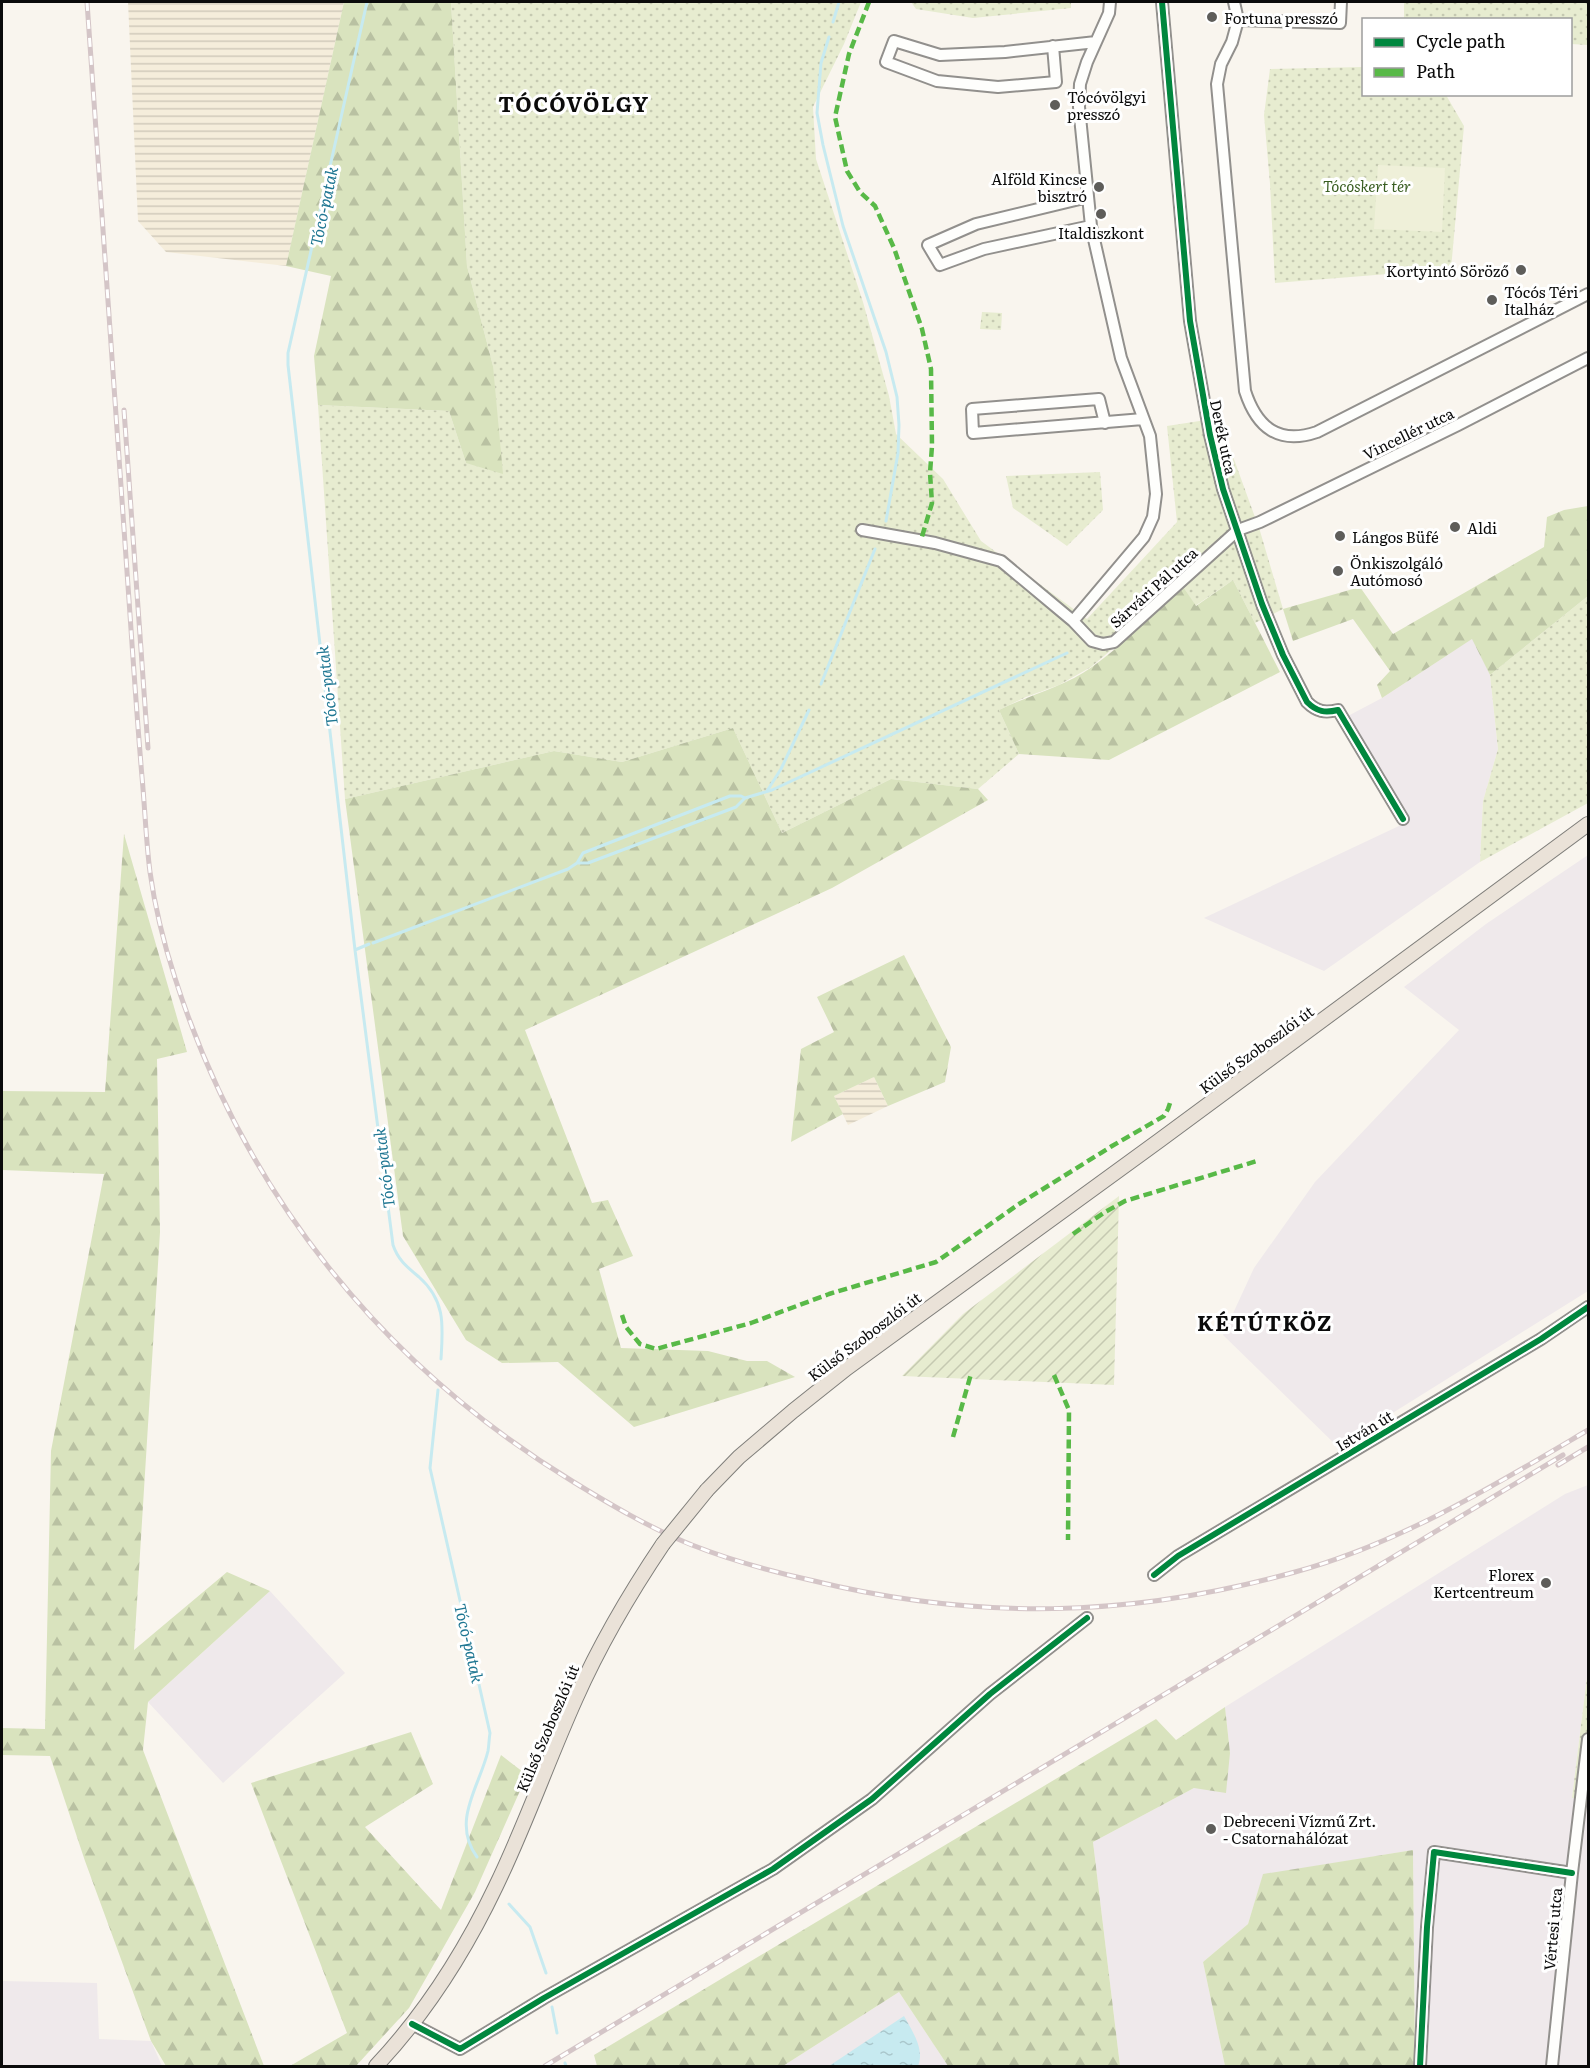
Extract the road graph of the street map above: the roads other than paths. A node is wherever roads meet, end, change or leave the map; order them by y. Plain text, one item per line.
1 (1110, 2) edge
2 (1162, 2) edge
3 (1234, 2) edge
4 (1341, 2) edge
5 (1238, 20) junction
6 (1096, 42) junction
7 (1053, 46) junction
8 (1088, 197) junction
9 (1091, 226) junction
10 (1588, 294) edge
11 (1588, 358) edge
12 (1143, 419) junction
13 (1106, 423) junction
14 (862, 530) dead end
15 (1238, 530) junction
16 (1073, 621) junction
17 (1403, 819) dead end
18 (1588, 824) edge
19 (1588, 1307) edge
20 (1154, 1575) dead end
21 (1087, 1618) dead end
22 (1588, 1739) edge
23 (1585, 1791) edge
24 (1572, 1873) junction
25 (412, 2024) junction
26 (376, 2067) edge
27 (1420, 2067) edge
28 (1552, 2067) edge

1 - 6 street
2 - 15 street, Derék utca
3 - 5 street
4 - 5 street
5 - 10 street, Derék utca
6 - 7 street
6 - 8 street
7 - 7 street
8 - 9 street
8 - 9 street
9 - 12 street
11 - 15 street, Vincellér utca
12 - 13 street
12 - 16 street
13 - 13 street
14 - 16 street, Sárvári Pál utca
15 - 16 street, Sárvári Pál utca
15 - 17 street, Derék utca
18 - 25 main road, Külső Szoboszlói út, bridge
19 - 20 street, István út
21 - 25 street
22 - 23 street, Vértesi utca
23 - 24 street, Vértesi utca
24 - 27 street
24 - 28 street, Vértesi utca
25 - 26 main road, Külső Szoboszlói út

